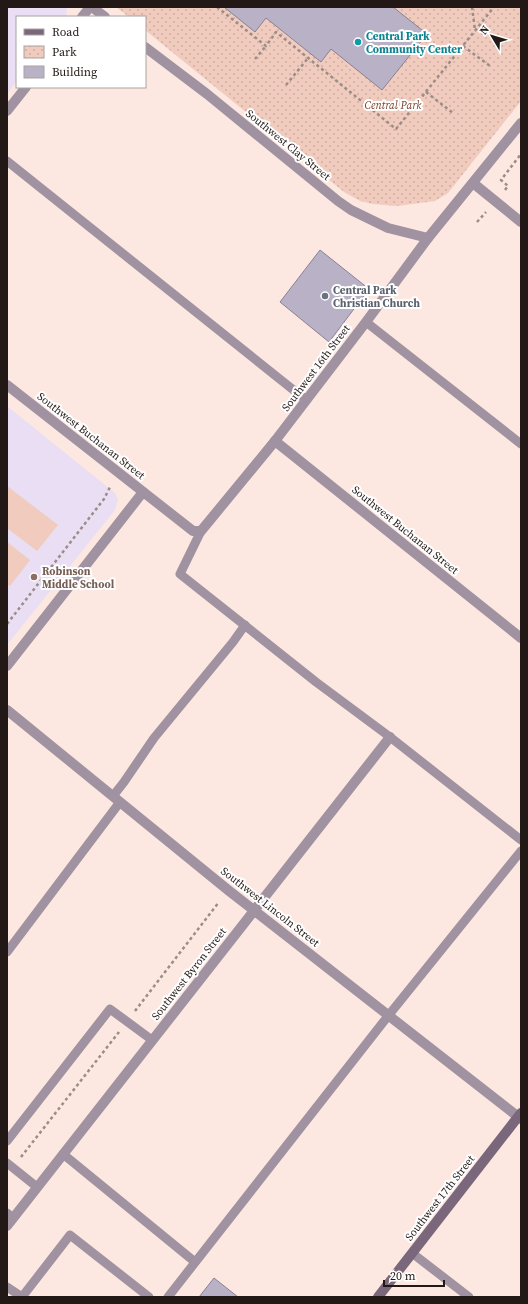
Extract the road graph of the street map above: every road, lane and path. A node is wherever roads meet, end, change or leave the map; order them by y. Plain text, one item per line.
1 (91, 7) edge
2 (217, 7) edge
3 (472, 7) edge
4 (494, 7) edge
5 (83, 16) edge
6 (104, 16) edge
7 (475, 31) junction
8 (266, 46) junction
9 (463, 46) junction
10 (146, 48) edge
11 (309, 57) junction
12 (255, 59) dead end
13 (490, 66) dead end
14 (286, 85) dead end
15 (25, 88) edge
16 (426, 92) junction
17 (7, 111) edge
18 (453, 113) dead end
19 (521, 123) edge
20 (7, 160) edge
21 (473, 183) junction
22 (521, 222) edge
23 (428, 238) junction
24 (366, 322) junction
25 (7, 385) edge
26 (306, 400) junction
27 (275, 441) junction
28 (521, 444) edge
29 (120, 474) junction
30 (143, 492) junction
31 (201, 531) junction
32 (7, 624) edge
33 (245, 625) junction
34 (521, 638) edge
35 (7, 666) edge
36 (7, 710) edge
37 (390, 737) junction
38 (116, 799) junction
39 (521, 840) edge
40 (521, 851) edge
41 (254, 910) junction
42 (7, 952) edge
43 (388, 1016) junction
44 (152, 1040) junction
45 (520, 1116) edge
46 (7, 1141) edge
47 (63, 1154) junction
48 (7, 1163) edge
49 (37, 1187) junction
50 (9, 1219) edge
51 (412, 1253) junction
52 (195, 1262) junction
53 (7, 1287) edge
54 (22, 1297) edge
55 (149, 1297) edge
56 (168, 1297) edge
57 (378, 1297) edge
58 (469, 1297) edge

1 - 5 street
1 - 6 street
2 - 8 path
3 - 7 path
4 - 7 path
7 - 9 path
8 - 11 path
8 - 12 path
9 - 13 path
9 - 16 path
10 - 23 street, Southwest Clay Street
11 - 14 path
11 - 16 path
15 - 17 street
16 - 18 path
19 - 21 street, Southwest 16th Street
20 - 26 lane
21 - 22 street
21 - 23 street, Southwest 16th Street
23 - 24 street, Southwest 16th Street
24 - 26 street, Southwest 16th Street
24 - 28 lane
25 - 29 street, Southwest Buchanan Street
26 - 27 street, Southwest 16th Street
27 - 31 street, Southwest 16th Street
27 - 34 street, Southwest Buchanan Street
29 - 30 street, Southwest Buchanan Street
29 - 32 path
30 - 31 street, Southwest Buchanan Street
30 - 35 street
31 - 33 lane
33 - 37 lane
33 - 38 lane
36 - 38 street, Southwest Lincoln Street
37 - 39 lane
37 - 41 street, Southwest Byron Street
38 - 41 street, Southwest Lincoln Street
38 - 42 lane
40 - 43 lane
41 - 43 street, Southwest Lincoln Street
41 - 44 street, Southwest Byron Street
43 - 45 street, Southwest Lincoln Street
43 - 52 lane
44 - 46 lane
44 - 47 street, Southwest Byron Street
45 - 51 main road, Southwest 17th Street
47 - 49 street, Southwest Byron Street
47 - 52 lane
48 - 49 lane
49 - 50 street, Southwest Byron Street
51 - 57 main road, Southwest 17th Street
51 - 58 lane
52 - 56 lane
53 - 54 lane
54 - 55 lane

